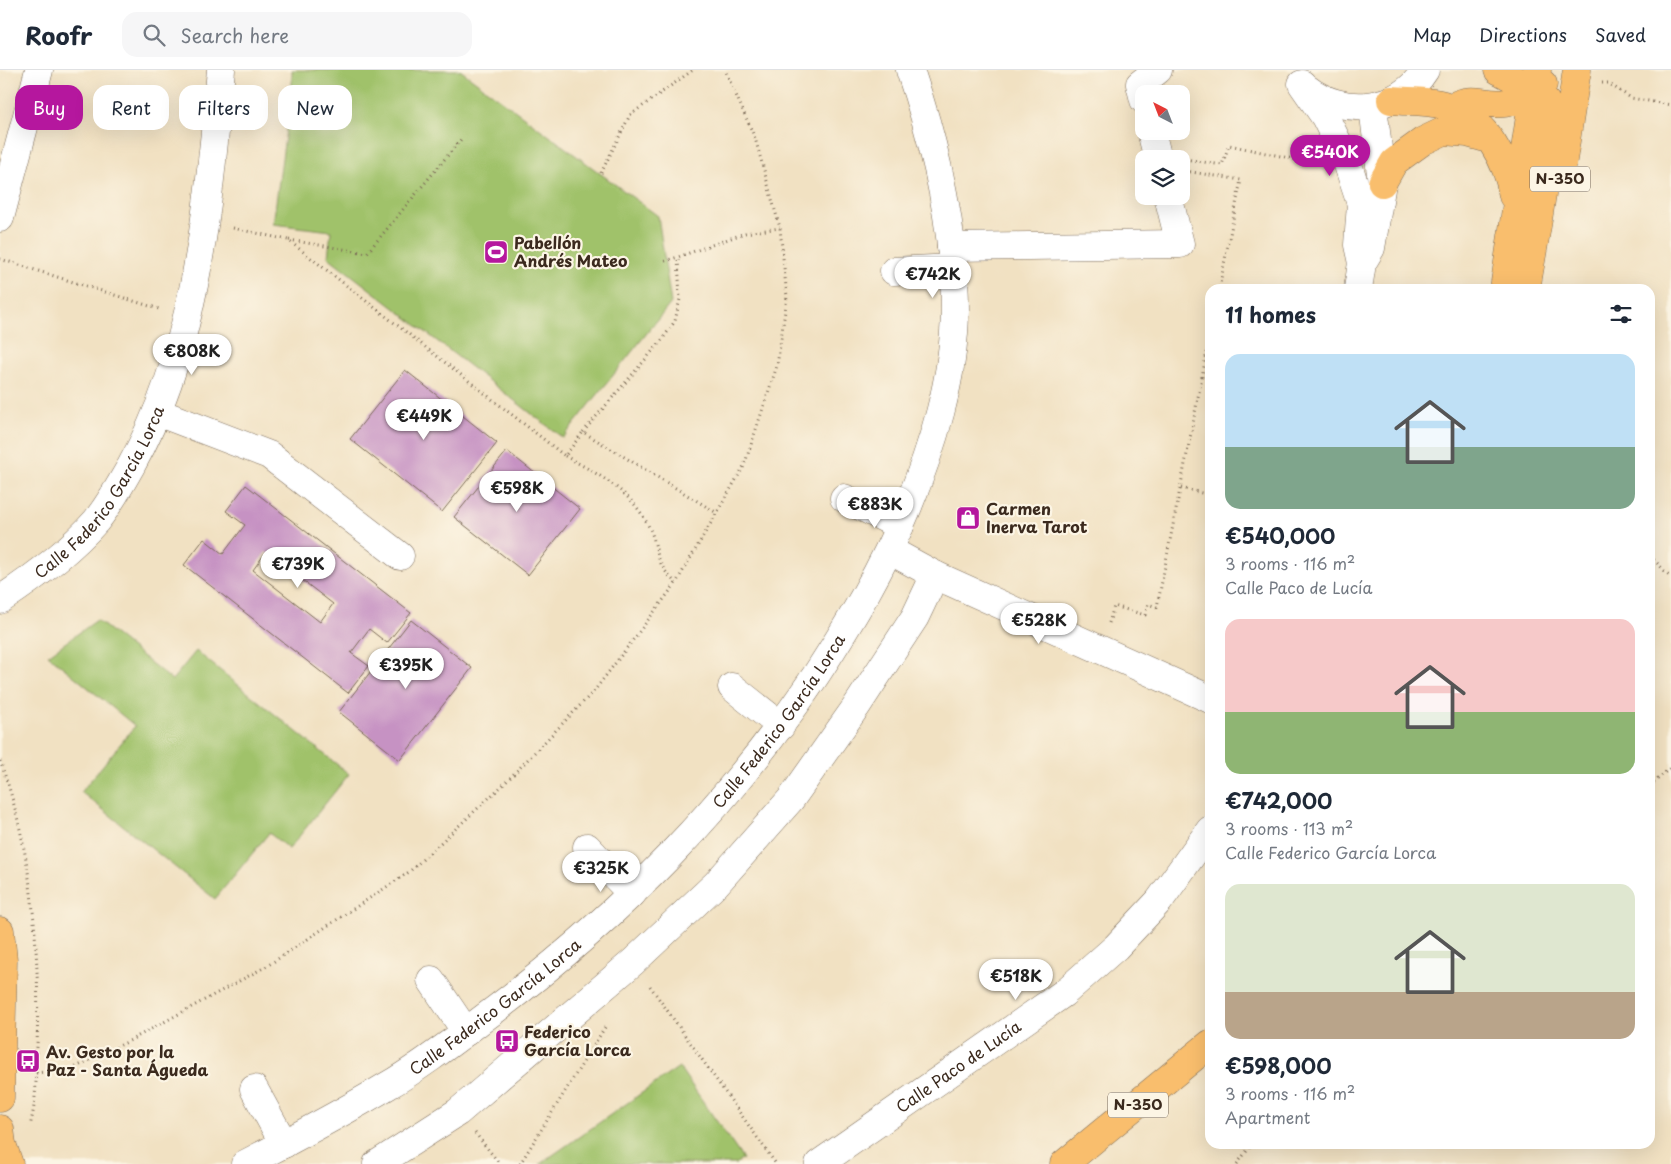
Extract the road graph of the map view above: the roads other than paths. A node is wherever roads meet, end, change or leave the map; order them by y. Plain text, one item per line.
1 (39, 70) edge
2 (221, 70) edge
3 (910, 70) edge
4 (1158, 70) edge
5 (1425, 70) edge
6 (1498, 70) edge
7 (1569, 76) edge
8 (1296, 77) edge
9 (1536, 81) edge
10 (1140, 85) edge
11 (1382, 103) junction
12 (1452, 107) junction
13 (1491, 140) junction
14 (1382, 183) junction
15 (1170, 205) edge
16 (1516, 211) junction
17 (0, 218) edge
18 (952, 258) junction
19 (894, 271) dead end
20 (1360, 276) edge
21 (1505, 284) edge
22 (1527, 284) edge
23 (1544, 284) edge
24 (157, 412) junction
25 (844, 498) dead end
26 (900, 526) junction
27 (889, 550) junction
28 (400, 556) dead end
29 (935, 575) junction
30 (0, 600) edge
31 (732, 687) dead end
32 (1205, 697) edge
33 (782, 726) junction
34 (1205, 837) edge
35 (587, 847) dead end
36 (632, 894) junction
37 (0, 931) edge
38 (431, 980) dead end
39 (466, 1032) junction
40 (1205, 1048) edge
41 (254, 1089) dead end
42 (0, 1098) edge
43 (0, 1129) edge
44 (284, 1144) junction
45 (0, 1162) edge
46 (4, 1164) edge
47 (9, 1164) edge
48 (245, 1164) edge
49 (378, 1164) edge
50 (819, 1164) edge
51 (1064, 1164) edge

1 - 17 street
2 - 24 street, Calle Federico García Lorca
3 - 18 street, Calle Federico García Lorca
4 - 10 street
5 - 11 street
6 - 9 main road
7 - 9 main road
7 - 23 main road, N-350
8 - 11 street
8 - 20 street
9 - 12 main road
9 - 16 main road, N-350
9 - 22 main road
11 - 12 main road
11 - 14 street
12 - 13 main road
13 - 14 main road
13 - 16 main road
14 - 20 street
15 - 18 street
16 - 21 main road, N-350
18 - 19 street
18 - 26 street, Calle Federico García Lorca
24 - 28 street
24 - 30 street, Calle Federico García Lorca
25 - 26 street
26 - 27 street, Calle Federico García Lorca
27 - 29 street
27 - 33 street, Calle Federico García Lorca
29 - 32 street
29 - 49 street
31 - 33 street
33 - 36 street, Calle Federico García Lorca
34 - 50 street, Calle Paco de Lucía
35 - 36 street
36 - 39 street, Calle Federico García Lorca
37 - 42 main road
38 - 39 street
39 - 44 street, Calle Federico García Lorca
40 - 51 main road, N-350
41 - 44 street
43 - 47 main road
44 - 48 street, Calle Federico García Lorca
45 - 46 main road

